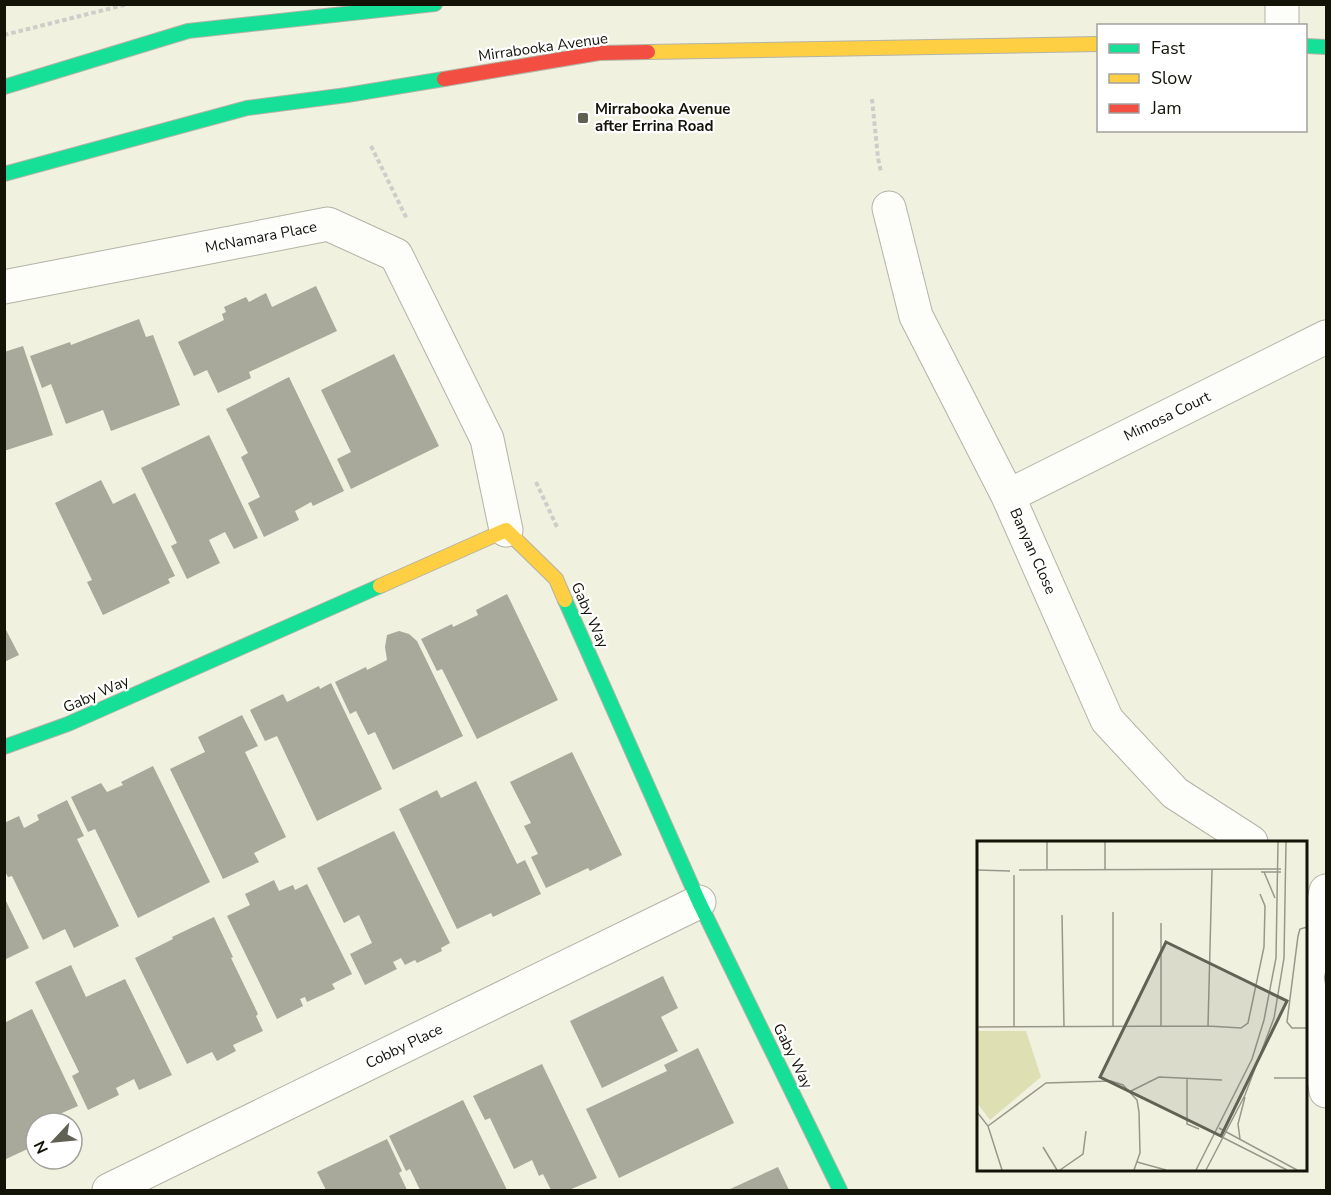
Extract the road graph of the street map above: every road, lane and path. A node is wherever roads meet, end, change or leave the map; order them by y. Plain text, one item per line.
1 (128, 4) edge
2 (435, 4) edge
3 (1282, 4) edge
4 (1282, 24) edge
5 (4, 35) edge
6 (1097, 44) edge
7 (1307, 46) edge
8 (1326, 47) edge
9 (4, 87) edge
10 (872, 99) dead end
11 (4, 174) edge
12 (889, 208) joint
13 (4, 287) edge
14 (1326, 337) edge
15 (1008, 496) junction
16 (506, 531) junction
17 (4, 747) edge
18 (1248, 841) edge
19 (1307, 879) edge
20 (1326, 891) edge
21 (699, 902) junction
22 (1326, 1091) edge
23 (109, 1191) edge
24 (840, 1191) edge

1 - 5 path
2 - 9 main road
3 - 4 street
6 - 11 main road, Mirrabooka Avenue
7 - 8 main road
10 - 12 path
12 - 15 street, Banyan Close
13 - 16 street, McNamara Place
14 - 15 street, Mimosa Court
15 - 18 street, Banyan Close
16 - 17 main road, Gaby Way
16 - 21 main road, Gaby Way
19 - 20 street
20 - 22 street
21 - 23 street, Cobby Place
21 - 24 main road, Gaby Way

